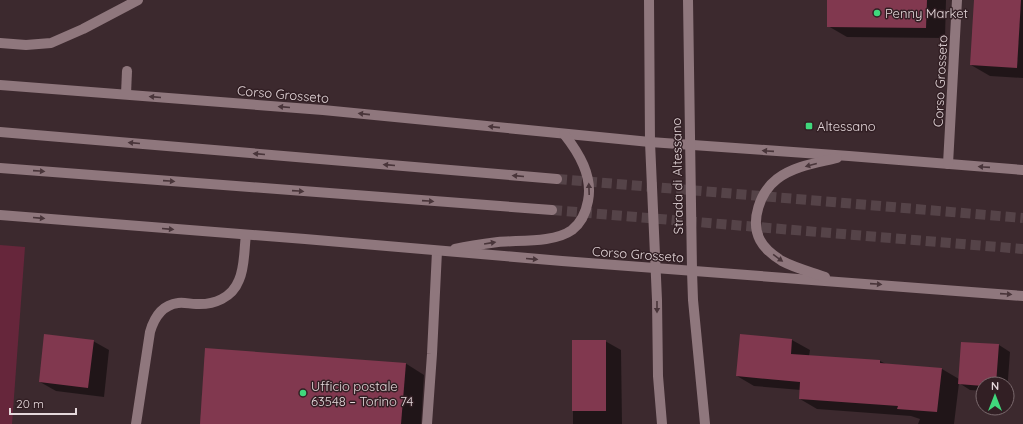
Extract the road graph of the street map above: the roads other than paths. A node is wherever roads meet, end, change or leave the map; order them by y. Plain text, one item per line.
1 (138, 0) edge
2 (649, 0) edge
3 (688, 0) edge
4 (957, 0) edge
5 (0, 43) edge
6 (127, 71) dead end
7 (0, 85) edge
8 (126, 94) junction
9 (0, 132) edge
10 (564, 134) junction
11 (650, 142) junction
12 (690, 144) junction
13 (849, 156) junction
14 (948, 164) junction
15 (0, 168) edge
16 (1023, 170) edge
17 (557, 179) tunnel mouth
18 (552, 210) tunnel mouth
19 (0, 215) edge
20 (246, 235) junction
21 (437, 251) junction
22 (655, 268) junction
23 (692, 271) junction
24 (838, 281) junction
25 (1023, 296) edge
26 (136, 424) edge
27 (427, 424) edge
28 (662, 424) edge
29 (705, 424) edge

1 - 5 street
2 - 11 street, Strada di Altessano
3 - 12 street, Strada di Altessano
4 - 14 street, Corso Grosseto
6 - 8 street
7 - 8 street, Corso Grosseto
10 -> 8 street, Corso Grosseto
17 -> 9 street
10 - 11 street, Corso Grosseto
21 -> 10 street, Corso Grosseto
11 - 12 street, Corso Grosseto
11 - 22 street, Strada di Altessano
13 -> 12 street, Corso Grosseto
12 - 23 street, Strada di Altessano
13 - 14 street, Corso Grosseto
13 -> 24 street, Corso Grosseto
16 -> 14 street, Corso Grosseto
15 -> 18 street
19 -> 20 street, Corso Grosseto
20 - 21 street, Corso Grosseto
20 - 26 street
21 -> 22 street, Corso Grosseto
21 - 27 street
22 - 23 street, Corso Grosseto
22 -> 28 street, Strada di Altessano
23 - 24 street, Corso Grosseto
23 - 29 street, Strada di Altessano
24 -> 25 street, Corso Grosseto

